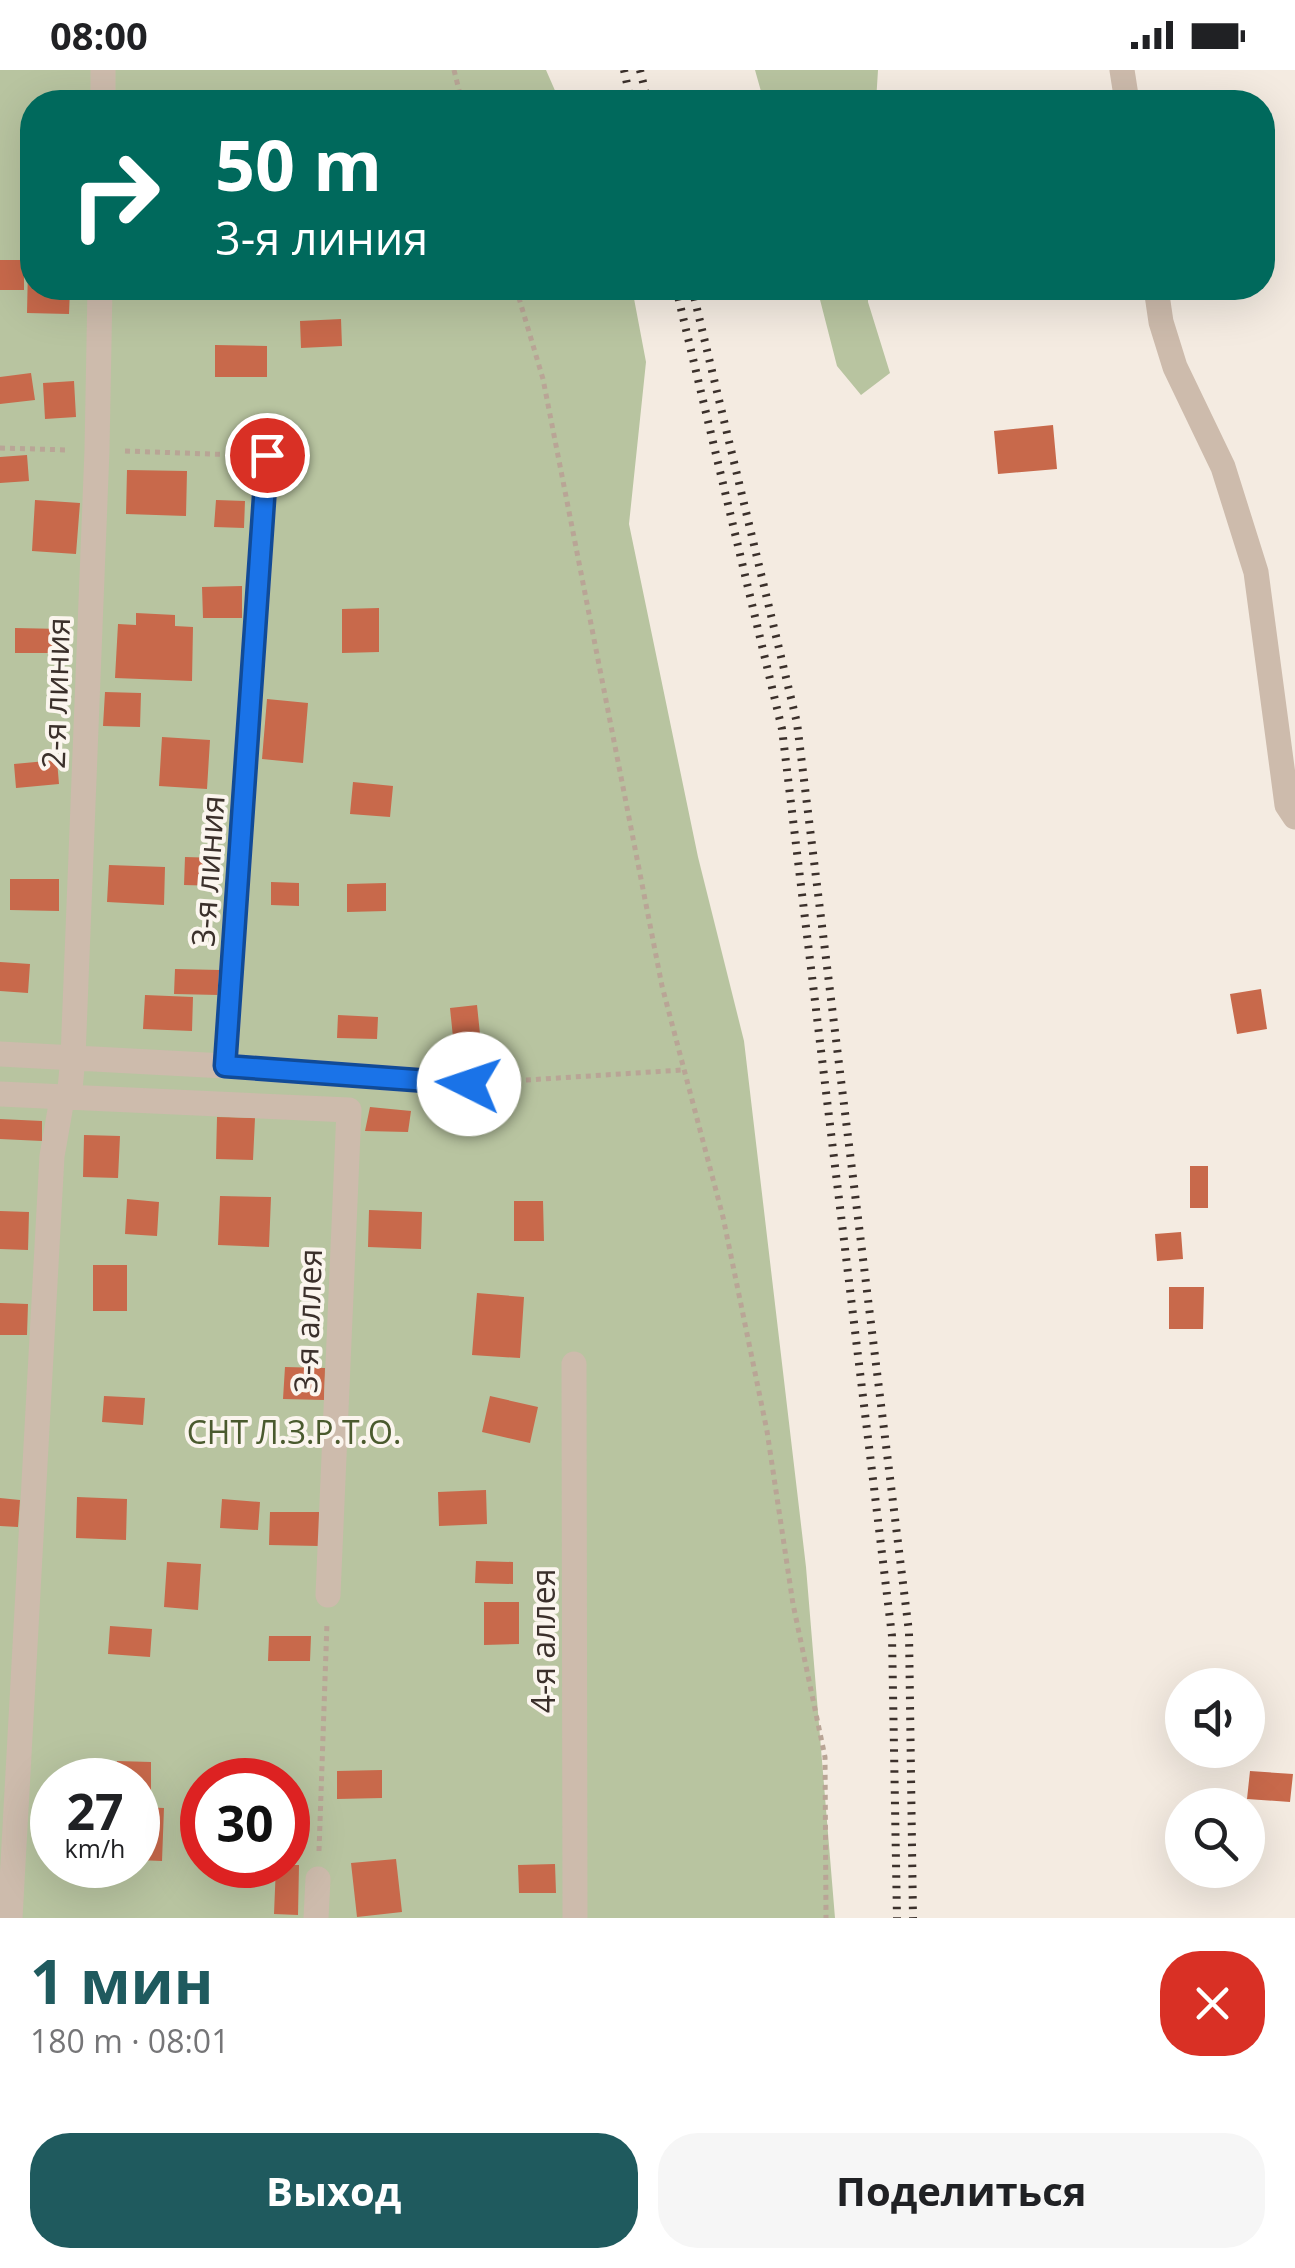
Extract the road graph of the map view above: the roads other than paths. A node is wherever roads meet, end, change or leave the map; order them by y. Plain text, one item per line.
1 (100, 300) edge
2 (1158, 300) edge
3 (267, 455) road end
4 (1295, 816) edge
5 (0, 1054) edge
6 (74, 1057) junction
7 (225, 1066) junction
8 (469, 1084) road end
9 (0, 1094) edge
10 (62, 1098) junction
11 (574, 1364) dead end
12 (328, 1595) road end
13 (318, 1879) road end
14 (10, 1918) edge
15 (316, 1918) edge
16 (575, 1918) edge

1 - 6 street, 2-я линия
2 - 4 street
3 - 7 street, 3-я линия
5 - 6 street
6 - 7 street
6 - 10 street, 2-я линия
7 - 8 street
9 - 10 street
10 - 12 street, 3-я аллея
10 - 14 street, 2-я линия
11 - 16 street, 4-я аллея
13 - 15 street

